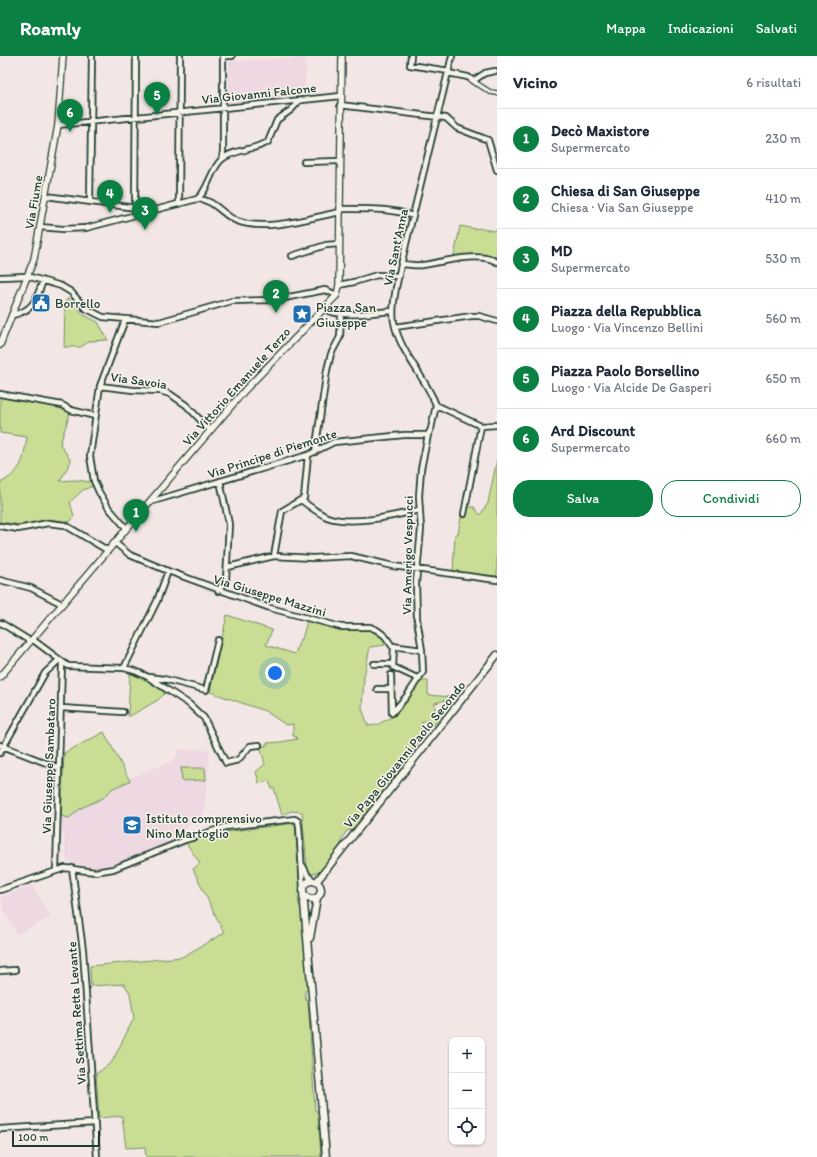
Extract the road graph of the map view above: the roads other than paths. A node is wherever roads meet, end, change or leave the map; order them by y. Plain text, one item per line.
1 (63, 56) edge
2 (92, 56) edge
3 (136, 56) edge
4 (180, 56) edge
5 (223, 56) edge
6 (232, 56) edge
7 (342, 56) edge
8 (411, 56) edge
9 (451, 56) edge
10 (495, 71) dead end
11 (448, 72) junction
12 (474, 82) junction
13 (497, 93) edge
14 (340, 96) junction
15 (299, 100) junction
16 (340, 105) junction
17 (223, 108) junction
18 (180, 112) junction
19 (438, 116) junction
20 (135, 117) junction
21 (91, 122) junction
22 (58, 125) junction
23 (222, 159) junction
24 (340, 161) junction
25 (304, 162) dead end
26 (497, 170) edge
27 (46, 196) junction
28 (197, 200) junction
29 (90, 201) junction
30 (179, 204) junction
31 (135, 207) junction
32 (153, 211) junction
33 (340, 212) junction
34 (135, 215) junction
35 (413, 216) junction
36 (40, 227) junction
37 (339, 244) junction
38 (292, 256) dead end
39 (497, 262) edge
40 (401, 264) junction
41 (27, 276) junction
42 (399, 276) junction
43 (0, 277) edge
44 (43, 281) junction
45 (339, 285) junction
46 (337, 295) junction
47 (324, 309) junction
48 (393, 311) junction
49 (341, 314) junction
50 (12, 315) junction
51 (125, 320) junction
52 (497, 322) edge
53 (395, 327) junction
54 (0, 345) edge
55 (100, 386) junction
56 (0, 394) edge
57 (436, 405) junction
58 (95, 416) junction
59 (497, 425) edge
60 (482, 426) junction
61 (210, 430) junction
62 (428, 435) junction
63 (315, 452) junction
64 (308, 455) junction
65 (220, 481) junction
66 (301, 500) junction
67 (149, 502) junction
68 (419, 510) junction
69 (464, 514) dead end
70 (0, 526) edge
71 (126, 528) junction
72 (114, 542) junction
73 (107, 550) junction
74 (274, 556) junction
75 (228, 567) junction
76 (418, 570) junction
77 (168, 571) junction
78 (0, 580) edge
79 (497, 580) edge
80 (218, 591) junction
81 (62, 604) junction
82 (0, 623) edge
83 (31, 640) junction
84 (218, 640) dead end
85 (394, 646) junction
86 (422, 650) junction
87 (497, 655) edge
88 (60, 661) junction
89 (374, 664) dead end
90 (393, 664) junction
91 (124, 668) junction
92 (391, 675) dead end
93 (0, 676) edge
94 (148, 677) junction
95 (419, 679) junction
96 (377, 689) dead end
97 (391, 689) junction
98 (61, 708) junction
99 (123, 712) dead end
100 (259, 744) dead end
101 (2, 746) edge
102 (0, 753) edge
103 (59, 768) junction
104 (302, 860) junction
105 (329, 866) junction
106 (72, 868) junction
107 (56, 870) junction
108 (315, 881) junction
109 (320, 888) junction
110 (0, 890) edge
111 (303, 890) junction
112 (317, 898) junction
113 (310, 958) junction
114 (15, 970) dead end
115 (0, 971) edge
116 (95, 1123) junction
117 (0, 1129) edge
118 (97, 1157) edge
119 (326, 1157) edge

1 - 22 street, Via Fiume
2 - 21 street
3 - 20 street
4 - 18 street
5 - 6 street
5 - 17 street
7 - 14 street
8 - 11 street
9 - 11 street, Via Sant'Anna
10 - 12 street
11 - 12 street
11 - 19 street, Via Sant'Anna
12 - 13 street
14 - 15 street, Via Giovanni Falcone
14 - 16 street
15 - 17 street, Via Giovanni Falcone
15 - 23 street
16 - 19 street
16 - 24 street
17 - 18 street, Via Giovanni Falcone
17 - 23 street
18 - 20 street, Via Giovanni Falcone
18 - 30 street
19 - 26 street
19 - 35 street, Via Sant'Anna
20 - 21 street
20 - 31 street
21 - 22 street
21 - 29 street
22 - 27 street, Via Fiume
23 - 28 street
24 - 25 street
24 - 33 street
27 - 29 street
27 - 36 street, Via Fiume
28 - 30 street
28 - 33 street
29 - 31 street
30 - 32 street
31 - 32 street
31 - 34 street
32 - 34 street
33 - 35 street
33 - 37 street
34 - 36 street
35 - 40 street, Via Sant'Anna
36 - 41 street, Via Fiume
37 - 38 street
37 - 45 street
39 - 40 street
40 - 42 street, Via Sant'Anna
41 - 43 street
41 - 44 street
41 - 50 street, Via Fiume
42 - 45 street
42 - 48 street, Via Sant'Anna
44 - 50 street
44 - 51 street
45 - 46 street
46 - 47 street, Via Vittorio Emanuele Terzo
46 - 51 street
47 - 49 street
47 - 61 street, Via Vittorio Emanuele Terzo
48 - 49 street
48 - 53 street, Via Sant'Anna
49 - 63 street
50 - 54 street, Via Fiume
51 - 55 street
52 - 53 street
53 - 57 street, Via Sant'Anna
55 - 58 street
55 - 61 street, Via Savoia
56 - 58 street
57 - 60 street
57 - 62 street
58 - 71 street
59 - 60 street
60 - 69 street
61 - 67 street, Via Vittorio Emanuele Terzo
62 - 63 street, Via Principe di Piemonte
62 - 68 street, Via Amerigo Vespucci
63 - 64 street, Via Principe di Piemonte
64 - 65 street, Via Principe di Piemonte
64 - 66 street
65 - 67 street, Via Principe di Piemonte
65 - 75 street
66 - 68 street
66 - 74 street
67 - 71 street, Via Vittorio Emanuele Terzo
68 - 76 street, Via Amerigo Vespucci
70 - 73 street
71 - 72 street, Via Vittorio Emanuele Terzo
72 - 73 street, Via Vittorio Emanuele Terzo
72 - 77 street, Via Giuseppe Mazzini
73 - 81 street, Via Vittorio Emanuele Terzo
74 - 75 street
74 - 76 street
75 - 80 street
76 - 79 street
76 - 86 street, Via Amerigo Vespucci
77 - 80 street, Via Giuseppe Mazzini
77 - 91 street
78 - 81 street
80 - 85 street, Via Giuseppe Mazzini
81 - 83 street, Via Vittorio Emanuele Terzo
82 - 83 street
83 - 88 street
83 - 93 street, Via Vittorio Emanuele Terzo
84 - 94 street
85 - 86 street
85 - 90 street
86 - 95 street, Via Amerigo Vespucci
87 - 105 main road, Via Papa Giovanni Paolo Secondo
88 - 91 street
88 - 98 street, Via Giuseppe Sambataro
88 - 101 street
89 - 90 street
90 - 95 street
91 - 94 street
92 - 97 street
94 - 100 street
95 - 97 street, Via Amerigo Vespucci
96 - 97 street
98 - 99 street
98 - 103 street, Via Giuseppe Sambataro
101 - 102 street
101 - 103 street
103 - 107 street, Via Giuseppe Sambataro
104 - 106 street
104 - 108 street
104 - 111 street
105 - 108 main road
105 - 109 main road
106 - 107 street
106 - 116 street, Via Settima Retta Levante
107 - 110 street
108 - 109 main road
108 - 111 main road
109 - 112 main road
111 - 112 main road
111 - 113 main road
112 - 113 main road
113 - 119 main road
114 - 115 street
116 - 117 street
116 - 118 street, Via Settima Retta Levante

